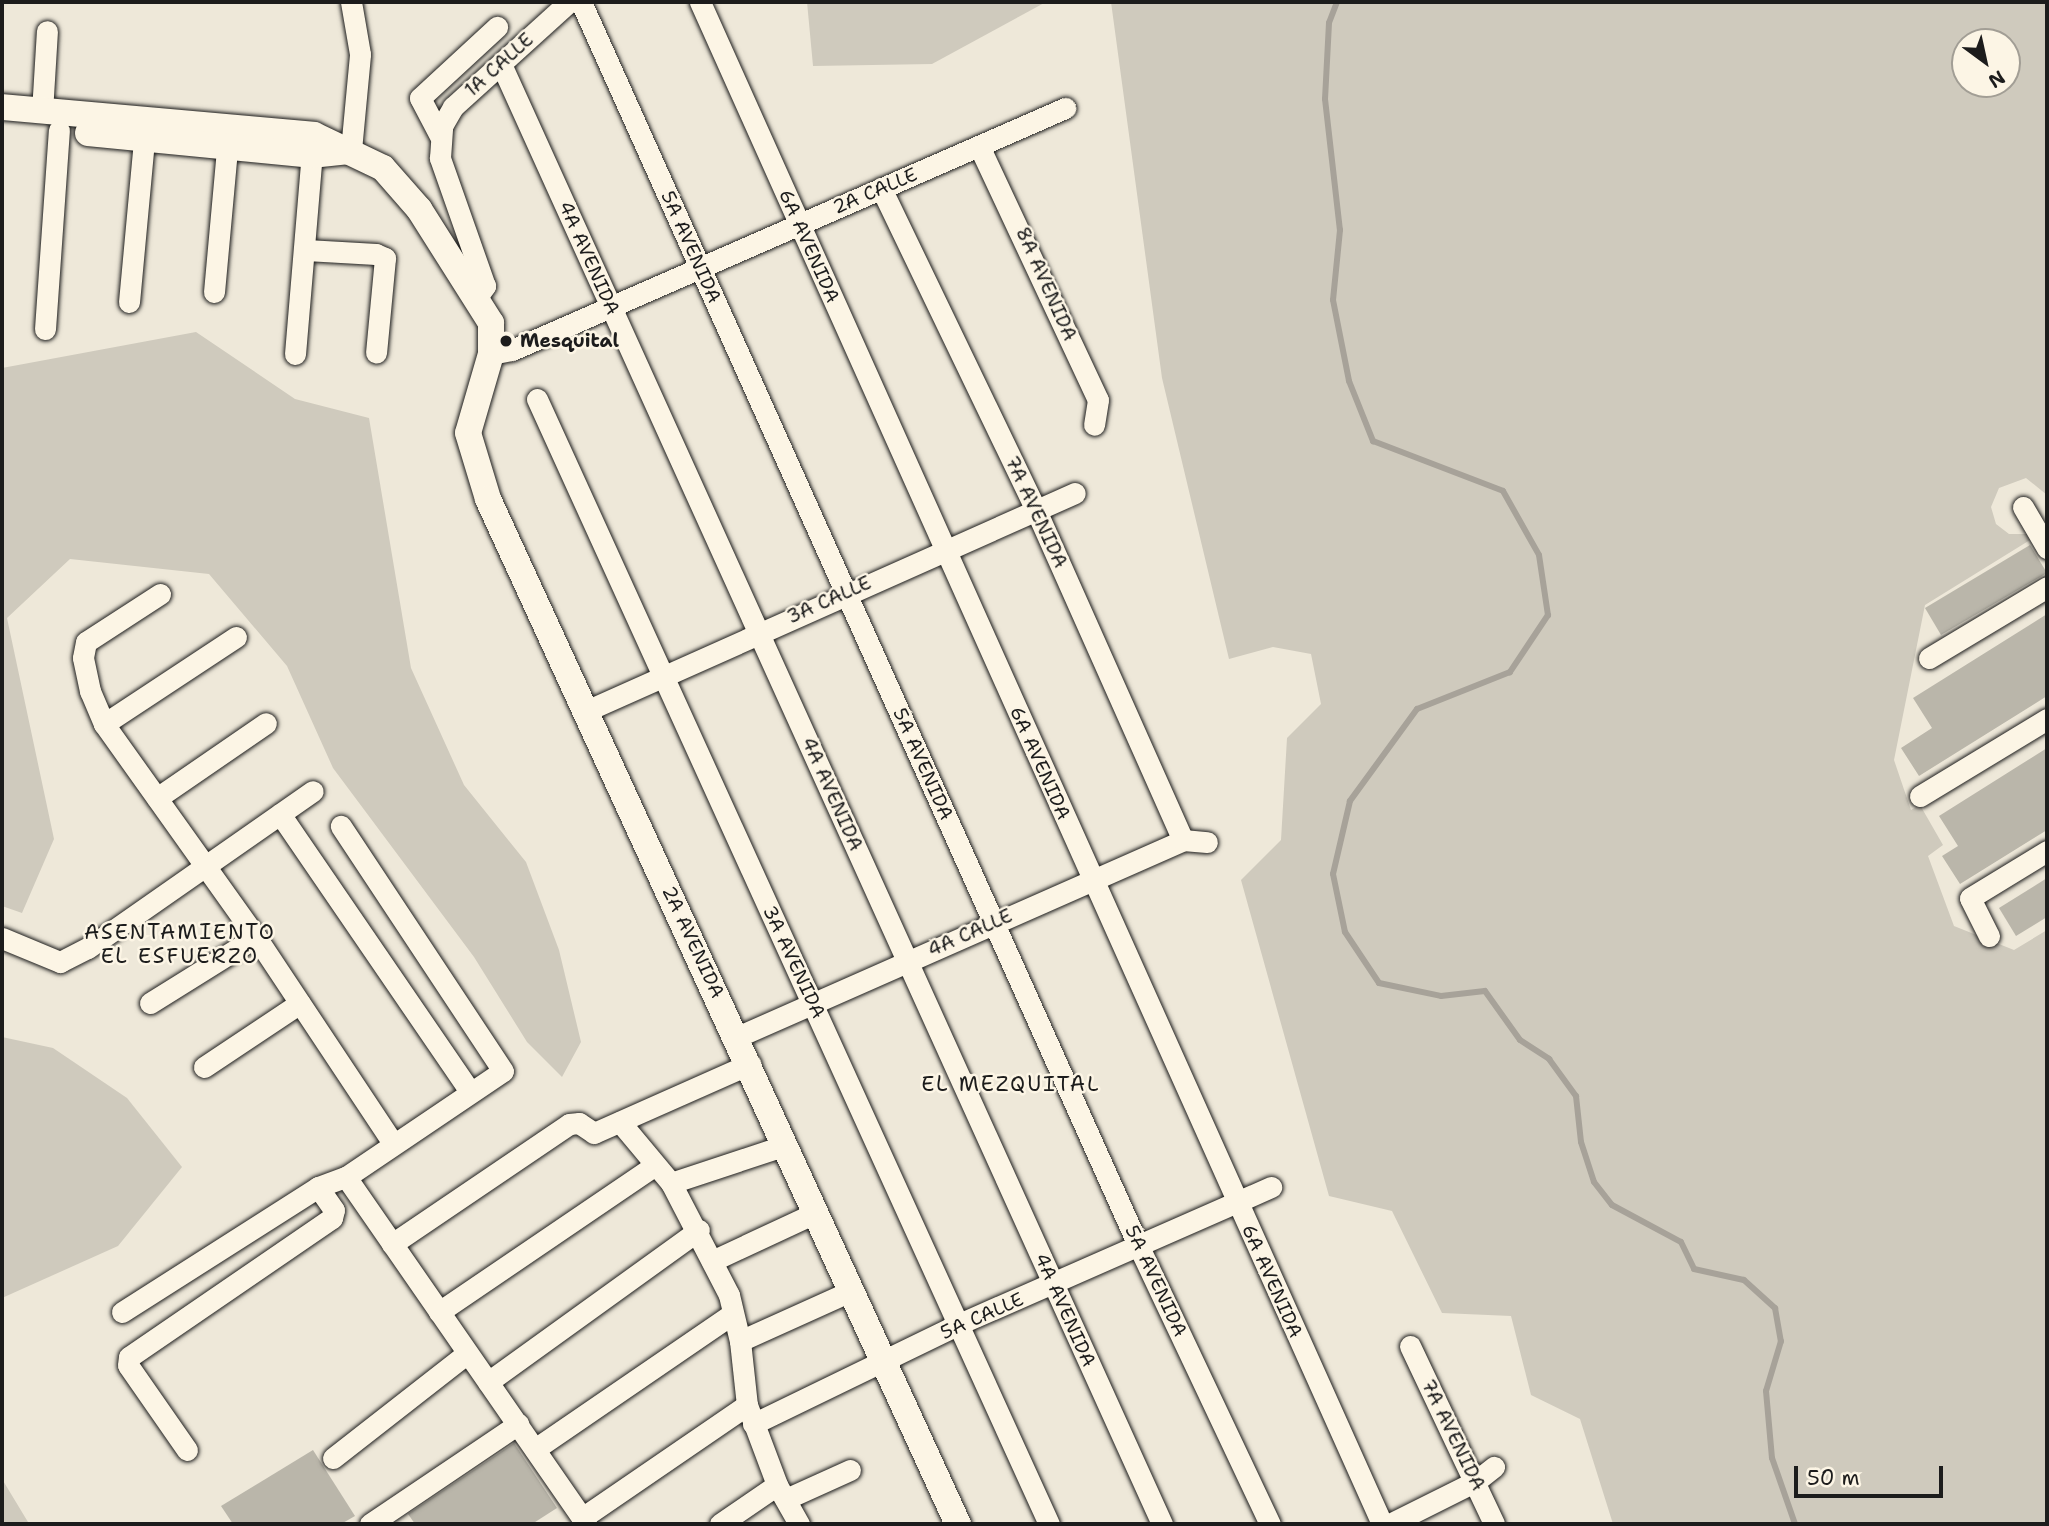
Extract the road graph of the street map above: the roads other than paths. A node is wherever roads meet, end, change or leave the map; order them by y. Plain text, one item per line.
1 (351, 2) edge
2 (569, 2) edge
3 (581, 2) edge
4 (700, 2) edge
5 (497, 27) dead end
6 (47, 31) dead end
7 (501, 64) junction
8 (2, 107) edge
9 (1065, 108) dead end
10 (51, 121) junction
11 (2, 124) edge
12 (440, 136) junction
13 (144, 139) junction
14 (312, 145) junction
15 (979, 146) junction
16 (226, 148) junction
17 (351, 150) junction
18 (881, 188) junction
19 (799, 224) junction
20 (306, 250) junction
21 (700, 268) junction
22 (214, 292) dead end
23 (477, 297) junction
24 (129, 302) dead end
25 (611, 307) junction
26 (44, 329) dead end
27 (376, 353) dead end
28 (295, 354) dead end
29 (491, 354) junction
30 (537, 399) dead end
31 (1094, 425) dead end
32 (1074, 494) dead end
33 (2023, 507) dead end
34 (1035, 508) junction
35 (944, 548) junction
36 (2047, 548) edge
37 (2047, 587) edge
38 (846, 592) junction
39 (160, 594) dead end
40 (758, 632) junction
41 (236, 637) dead end
42 (1929, 658) dead end
43 (663, 677) junction
44 (586, 711) junction
45 (2047, 719) edge
46 (266, 723) dead end
47 (104, 724) junction
48 (313, 790) dead end
49 (1920, 796) dead end
50 (158, 798) junction
51 (280, 814) junction
52 (341, 826) dead end
53 (1183, 840) junction
54 (1207, 842) dead end
55 (2047, 851) edge
56 (204, 867) junction
57 (1092, 879) junction
58 (994, 922) junction
59 (1989, 936) dead end
60 (256, 937) junction
61 (2, 938) edge
62 (907, 961) junction
63 (150, 1003) dead end
64 (300, 1003) junction
65 (813, 1003) junction
66 (737, 1037) junction
67 (750, 1064) junction
68 (204, 1066) dead end
69 (470, 1092) junction
70 (620, 1122) junction
71 (393, 1143) junction
72 (786, 1145) junction
73 (654, 1166) junction
74 (346, 1177) junction
75 (671, 1183) junction
76 (318, 1187) junction
77 (1271, 1187) dead end
78 (1237, 1203) junction
79 (817, 1212) junction
80 (699, 1230) junction
81 (392, 1244) junction
82 (1139, 1247) junction
83 (712, 1261) junction
84 (1054, 1285) junction
85 (852, 1290) junction
86 (439, 1311) junction
87 (122, 1312) dead end
88 (732, 1314) junction
89 (958, 1324) junction
90 (740, 1341) junction
91 (1410, 1346) dead end
92 (466, 1354) junction
93 (886, 1362) junction
94 (488, 1382) junction
95 (750, 1415) junction
96 (518, 1424) junction
97 (535, 1449) junction
98 (187, 1450) dead end
99 (333, 1458) dead end
100 (1494, 1467) dead end
101 (850, 1470) dead end
102 (1476, 1481) junction
103 (783, 1492) junction
104 (584, 1521) edge
105 (370, 1524) edge
106 (720, 1524) edge
107 (799, 1524) edge
108 (958, 1524) edge
109 (1049, 1524) edge
110 (1162, 1524) edge
111 (1270, 1524) edge
112 (1382, 1524) edge
113 (1390, 1524) edge
114 (1494, 1524) edge

1 - 17 street
2 - 7 street, 1A CALLE
3 - 21 street, 5A AVENIDA
4 - 19 street, 6A AVENIDA
5 - 12 street
6 - 10 street
7 - 12 street, 1A CALLE
7 - 25 street, 4A AVENIDA
8 - 10 main road
9 - 15 street, 2A CALLE
10 - 11 main road
10 - 13 main road
10 - 14 main road
10 - 26 street
12 - 23 street
13 - 16 main road
13 - 24 street
14 - 16 main road
14 - 17 main road
14 - 20 street
15 - 18 street, 2A CALLE
15 - 31 street, 8A AVENIDA
16 - 22 street
17 - 23 main road
18 - 19 street, 2A CALLE
18 - 34 street, 7A AVENIDA
19 - 21 street, 2A CALLE
19 - 35 street, 6A AVENIDA
20 - 27 street
20 - 28 street
21 - 25 street, 2A CALLE
21 - 38 street, 5A AVENIDA
23 - 29 main road
25 - 29 street, 2A CALLE
25 - 40 street, 4A AVENIDA
29 - 44 main road, 2A AVENIDA
30 - 43 street, 3A AVENIDA
32 - 34 street, 3A CALLE
33 - 36 street
34 - 35 street, 3A CALLE
34 - 53 street, 7A AVENIDA
35 - 38 street, 3A CALLE
35 - 57 street, 6A AVENIDA
37 - 42 street
38 - 40 street, 3A CALLE
38 - 58 street, 5A AVENIDA
39 - 47 street
40 - 43 street, 3A CALLE
40 - 62 street, 4A AVENIDA
41 - 47 street
43 - 44 street, 3A CALLE
43 - 65 street, 3A AVENIDA
44 - 66 main road, 2A AVENIDA
45 - 49 street
46 - 50 street
47 - 50 street
48 - 51 street
50 - 56 street
51 - 56 street
51 - 69 street
52 - 69 street
53 - 54 street, 4A CALLE
53 - 57 street, 4A CALLE
55 - 59 street
56 - 60 street
56 - 61 street
57 - 58 street, 4A CALLE
57 - 78 street, 6A AVENIDA
58 - 62 street, 4A CALLE
58 - 82 street, 5A AVENIDA
60 - 63 street
60 - 64 street
62 - 65 street, 4A CALLE
62 - 84 street, 4A AVENIDA
64 - 68 street
64 - 71 street
65 - 66 street, 4A CALLE
65 - 89 street, 3A AVENIDA
66 - 67 main road, 2A AVENIDA
67 - 70 street
67 - 72 main road, 2A AVENIDA
69 - 71 street
70 - 73 street
70 - 81 street
71 - 74 street
72 - 75 street
72 - 79 main road, 2A AVENIDA
73 - 75 street
73 - 86 street
74 - 76 street
74 - 81 street
75 - 80 street
76 - 87 street
76 - 98 street
77 - 78 street, 5A CALLE
78 - 82 street, 5A CALLE
78 - 112 street, 6A AVENIDA
79 - 83 street
79 - 85 main road, 2A AVENIDA
80 - 83 street
80 - 94 street
81 - 86 street
82 - 84 street, 5A CALLE
82 - 111 street, 5A AVENIDA
83 - 88 street
84 - 89 street, 5A CALLE
84 - 110 street, 4A AVENIDA
85 - 90 street
85 - 93 main road, 2A AVENIDA
86 - 92 street
88 - 90 street
88 - 97 street
89 - 93 street, 5A CALLE
89 - 109 street, 3A AVENIDA
90 - 95 street
91 - 102 street, 7A AVENIDA
92 - 94 street
92 - 99 street
93 - 95 street, 5A CALLE
93 - 108 main road, 2A AVENIDA
94 - 96 street
95 - 103 street
95 - 104 street, 5A CALLE
96 - 97 street
96 - 105 street
97 - 104 street
100 - 102 street
101 - 103 street
102 - 113 street
102 - 114 street, 7A AVENIDA
103 - 106 street
103 - 107 street

